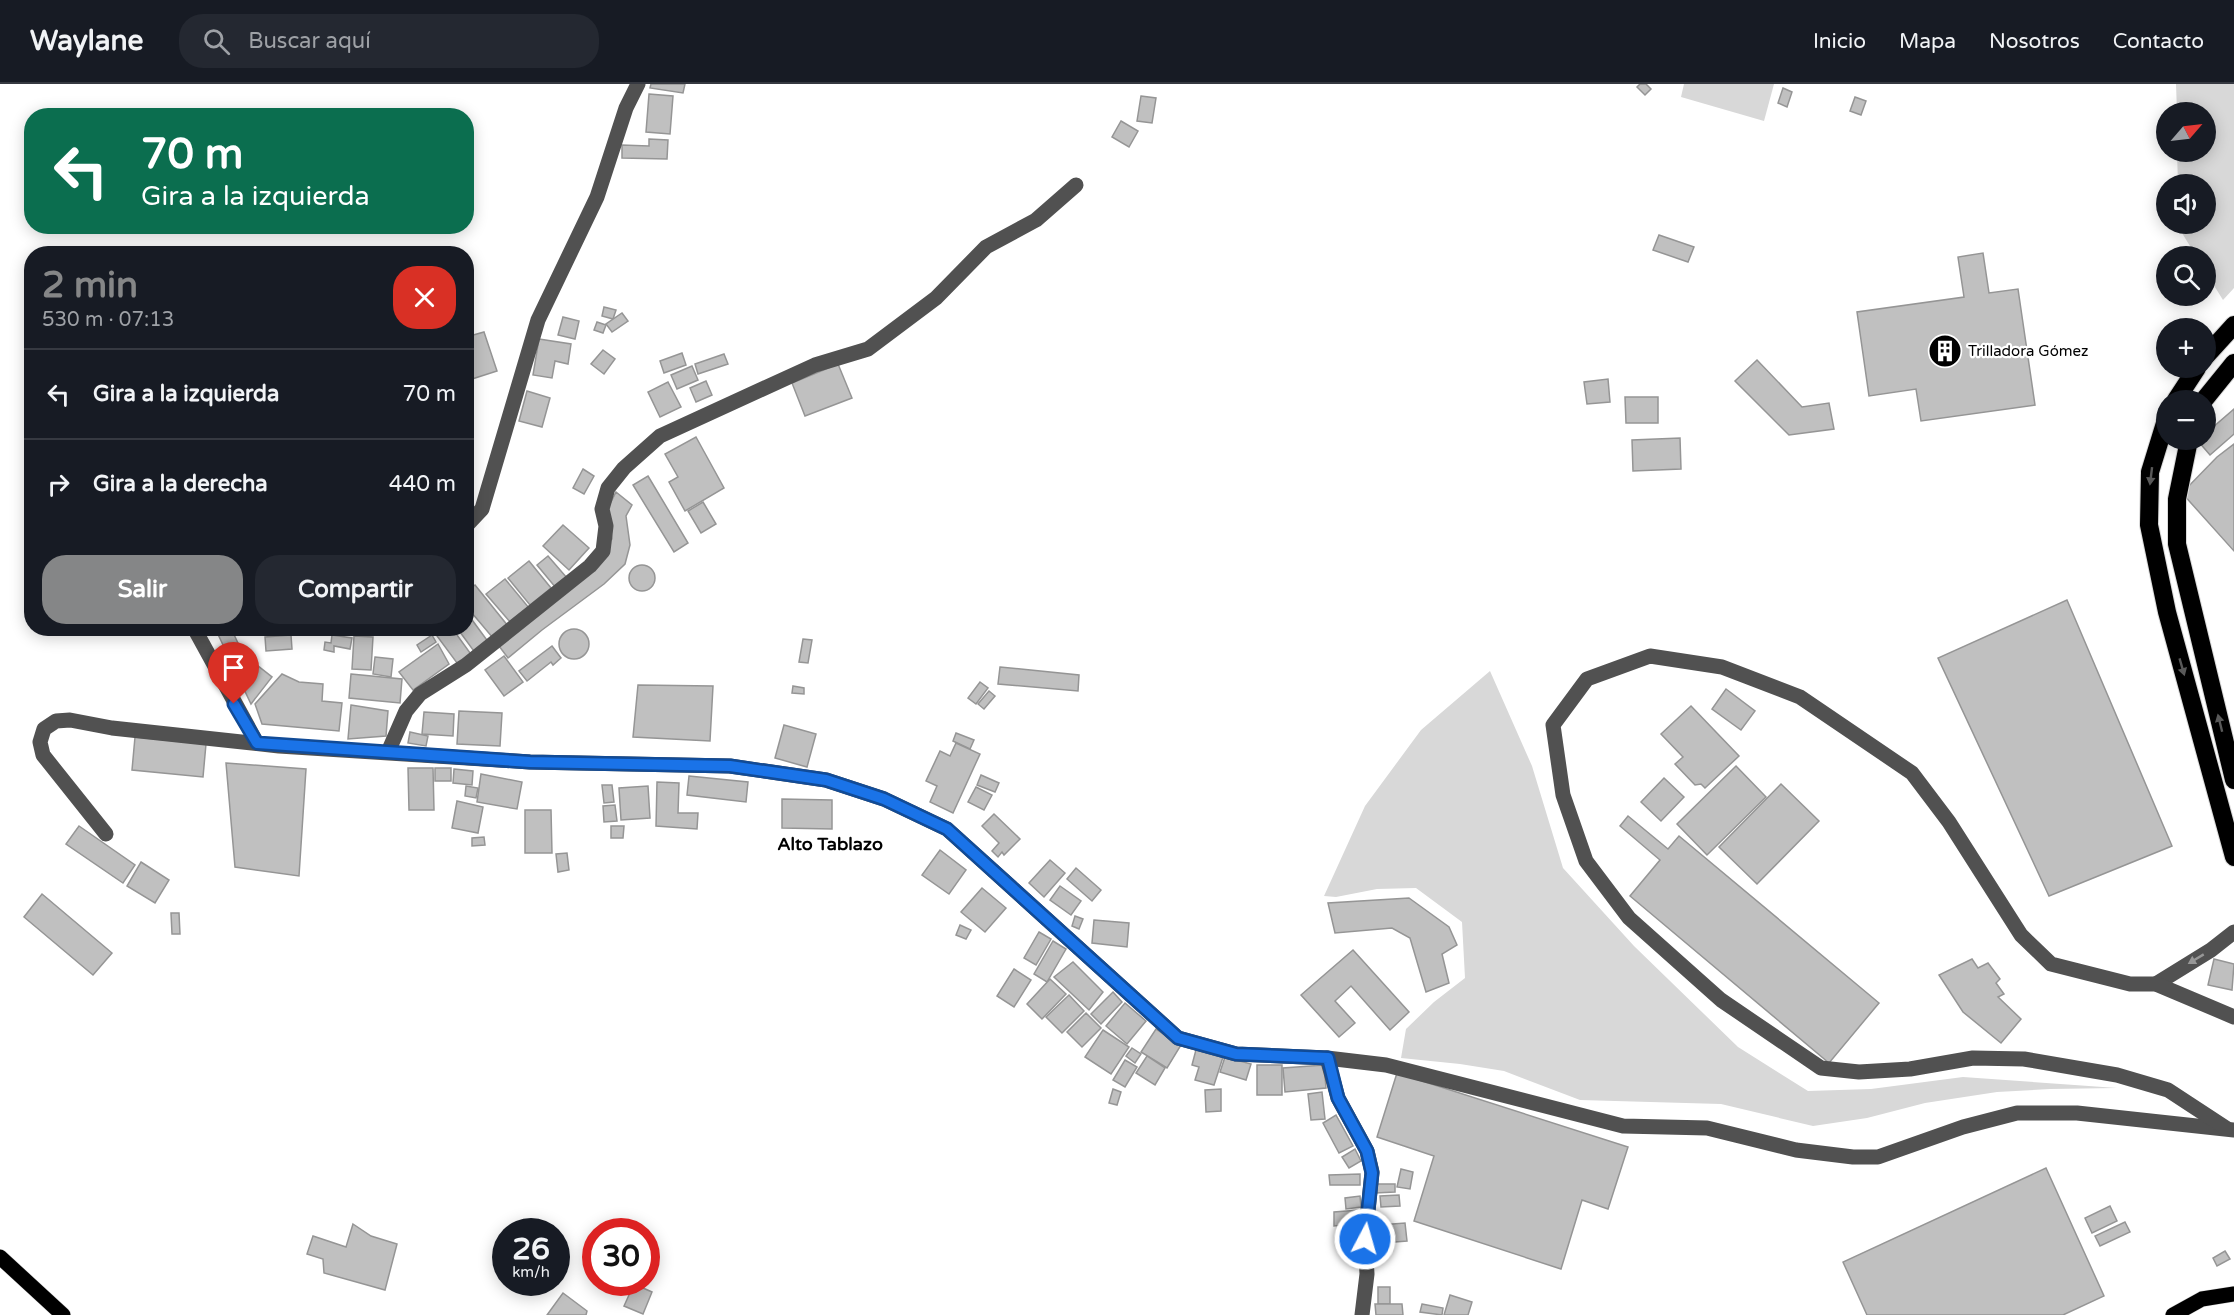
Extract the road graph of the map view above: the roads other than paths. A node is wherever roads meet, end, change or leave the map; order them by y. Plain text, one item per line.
1 (638, 84) edge
2 (1076, 185) dead end
3 (2234, 325) edge
4 (2216, 345) edge
5 (2234, 363) edge
6 (2212, 390) edge
7 (2157, 450) edge
8 (2187, 450) edge
9 (474, 518) edge
10 (198, 636) edge
11 (257, 743) junction
12 (388, 752) junction
13 (2234, 780) edge
14 (106, 834) dead end
15 (2234, 857) edge
16 (2234, 932) edge
17 (2156, 984) junction
18 (2234, 1017) edge
19 (1328, 1058) junction
20 (2231, 1130) edge
21 (0, 1257) edge
22 (2234, 1294) edge
23 (63, 1315) edge
24 (1362, 1315) edge
25 (2173, 1315) edge

1 - 9 street
2 - 12 street
3 - 4 highway
5 - 6 highway
7 -> 15 highway
13 -> 8 highway
10 - 11 street
11 - 12 street
11 - 14 street
12 - 19 street
16 -> 17 street
17 - 18 street
17 - 20 street
19 - 20 street
19 - 24 street
21 - 23 main road
22 - 25 main road

